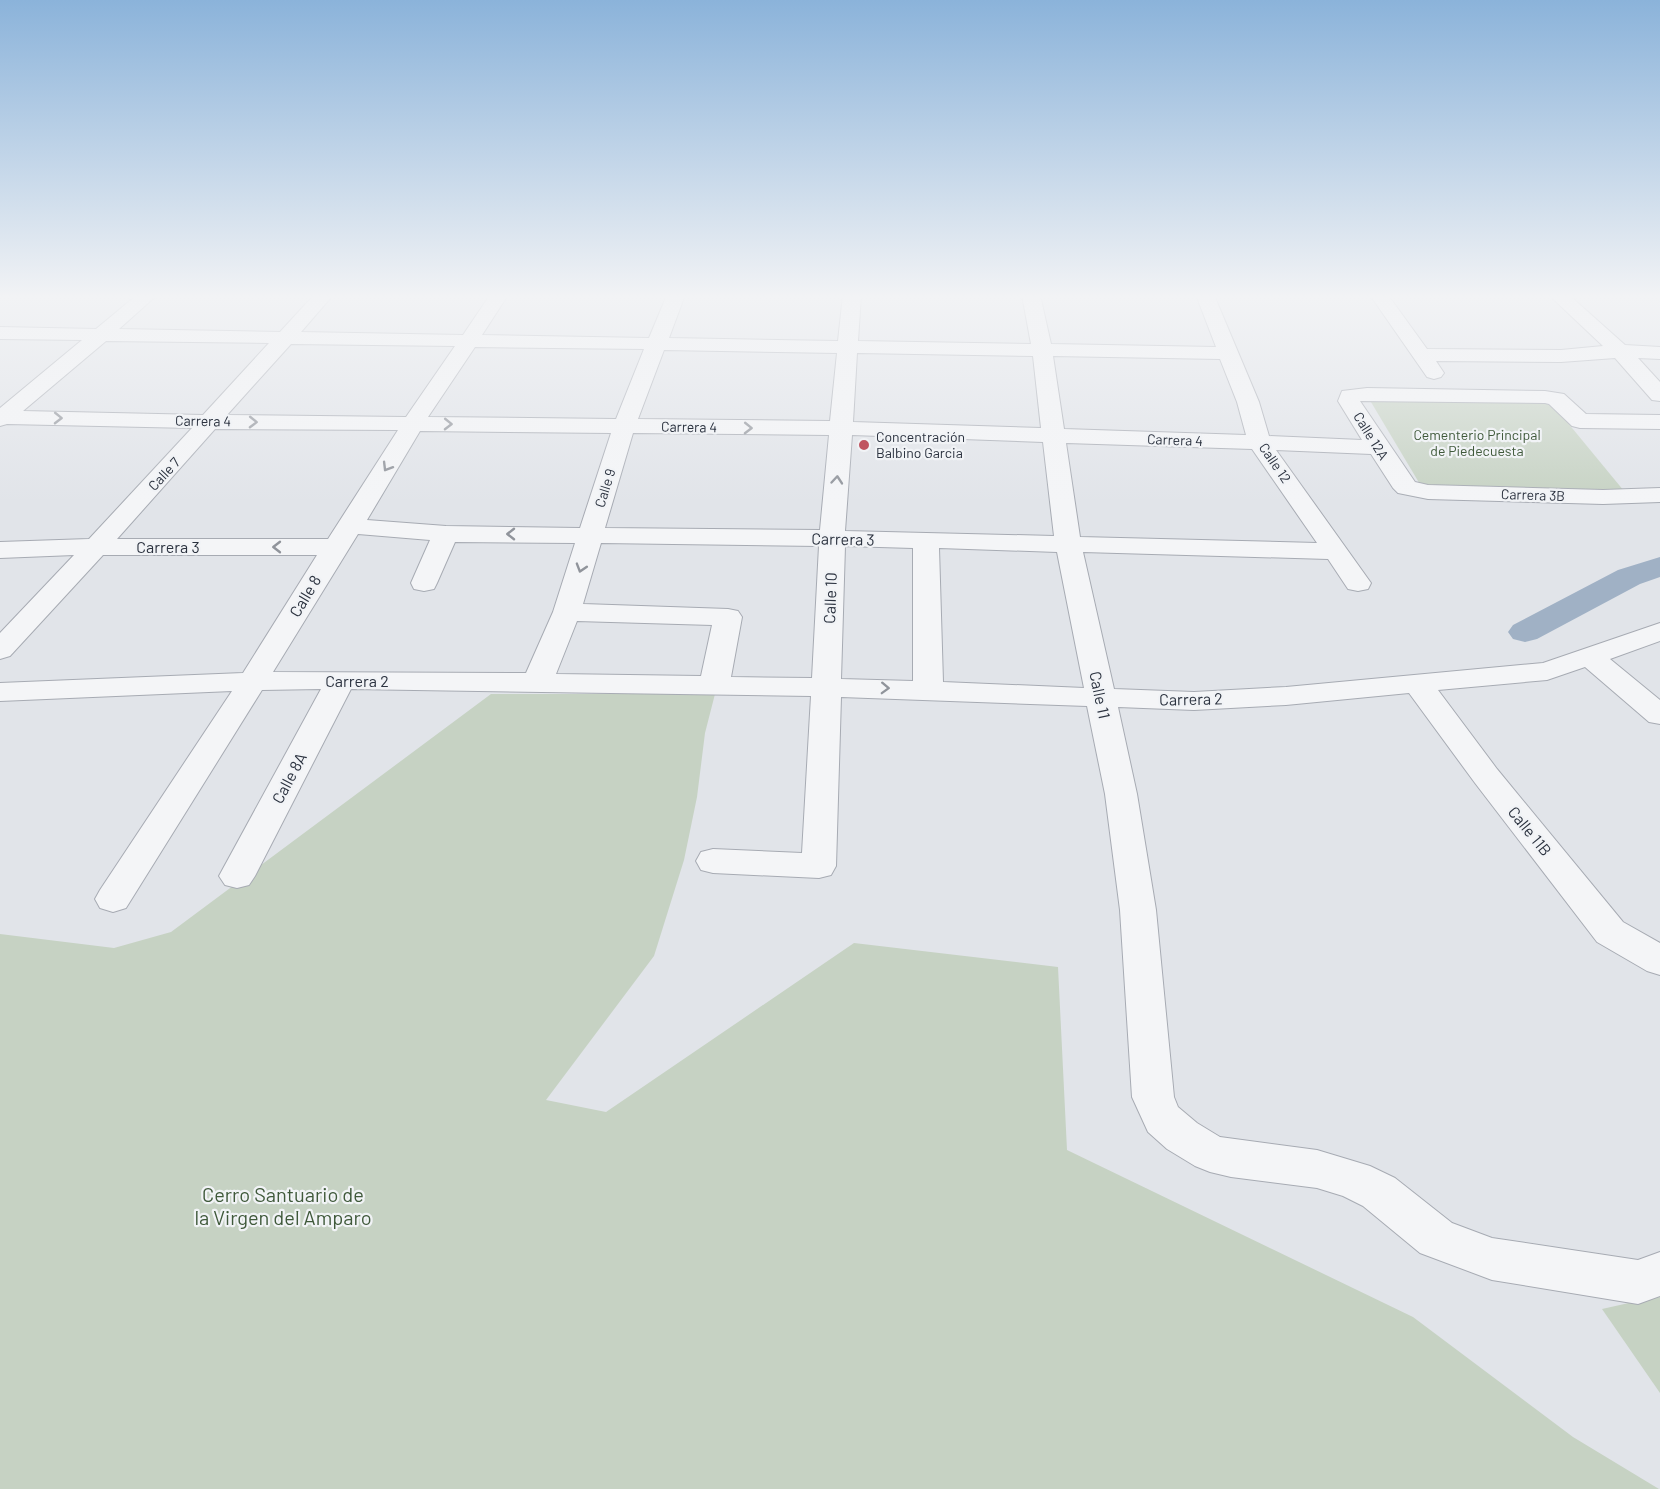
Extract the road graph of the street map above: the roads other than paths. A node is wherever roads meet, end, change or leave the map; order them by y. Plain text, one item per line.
1 (65, 364) edge
2 (263, 364) edge
3 (454, 364) edge
4 (650, 364) edge
5 (847, 364) edge
6 (1044, 364) edge
7 (1233, 364) edge
8 (1427, 364) edge
9 (1632, 364) edge
10 (1450, 395) junction
11 (1660, 395) edge
12 (1, 418) edge
13 (209, 422) junction
14 (1660, 422) edge
15 (413, 424) junction
16 (624, 426) junction
17 (842, 428) junction
18 (1053, 435) junction
19 (1260, 444) junction
20 (1378, 447) junction
21 (1407, 488) joint
22 (1660, 495) edge
23 (446, 534) junction
24 (591, 534) junction
25 (343, 537) junction
26 (832, 538) junction
27 (926, 540) junction
28 (1068, 544) junction
29 (97, 547) junction
30 (0, 550) edge
31 (1334, 550) junction
32 (424, 583) dead end
33 (1358, 584) dead end
34 (567, 612) junction
35 (1660, 631) edge
36 (0, 650) edge
37 (1590, 657) junction
38 (341, 680) junction
39 (253, 681) junction
40 (1417, 682) junction
41 (537, 683) junction
42 (714, 686) junction
43 (826, 687) junction
44 (928, 690) junction
45 (0, 692) edge
46 (1100, 697) junction
47 (1660, 715) edge
48 (713, 861) dead end
49 (237, 876) dead end
50 (113, 899) dead end
51 (1660, 961) edge
52 (1660, 1275) edge

1 - 12 street
2 - 13 street, Calle 7
3 - 15 street, Calle 8
4 - 16 street, Calle 9
5 - 17 street, Calle 10
6 - 18 street, Calle 11
7 - 19 street, Calle 12
8 - 10 street
9 - 11 street
10 - 14 street
10 - 20 street, Calle 12A
12 -> 13 street, Carrera 4
13 -> 15 street, Carrera 4
13 - 29 street, Calle 7
15 -> 16 street, Carrera 4
15 -> 25 street, Calle 8
16 -> 17 street, Carrera 4
16 - 24 street, Calle 9
17 - 18 street, Carrera 4
26 -> 17 street, Calle 10
18 - 19 street, Carrera 4
18 - 28 street, Calle 11
19 - 20 street, Carrera 4
19 - 31 street, Calle 12
20 - 21 street, Calle 12A
21 - 22 street, Carrera 3B
24 -> 23 street, Carrera 3
23 - 25 street, Carrera 3
23 - 32 street
24 - 26 street, Carrera 3
24 -> 34 street, Calle 9
25 -> 29 street, Carrera 3
25 - 39 street, Calle 8
26 - 27 street, Carrera 3
26 - 43 street, Calle 10
27 - 28 street, Carrera 3
27 - 44 street
28 - 31 street, Carrera 3
28 - 46 street, Calle 11
29 - 30 street, Carrera 3
29 - 36 street, Calle 7
31 - 33 street, Calle 12
34 - 41 street, Calle 9
34 - 42 street
35 - 37 street, Carrera 2
37 - 40 street, Carrera 2
37 - 47 street
38 - 39 street, Carrera 2
38 - 41 street, Carrera 2
38 - 49 street, Calle 8A
39 - 45 street, Carrera 2
39 - 50 street, Calle 8
40 - 46 street, Carrera 2
40 - 51 street, Calle 11B
41 - 42 street, Carrera 2
42 - 43 street, Carrera 2
43 -> 44 street, Carrera 2
43 - 48 street, Calle 10
44 - 46 street, Carrera 2
46 - 52 street, Calle 11

